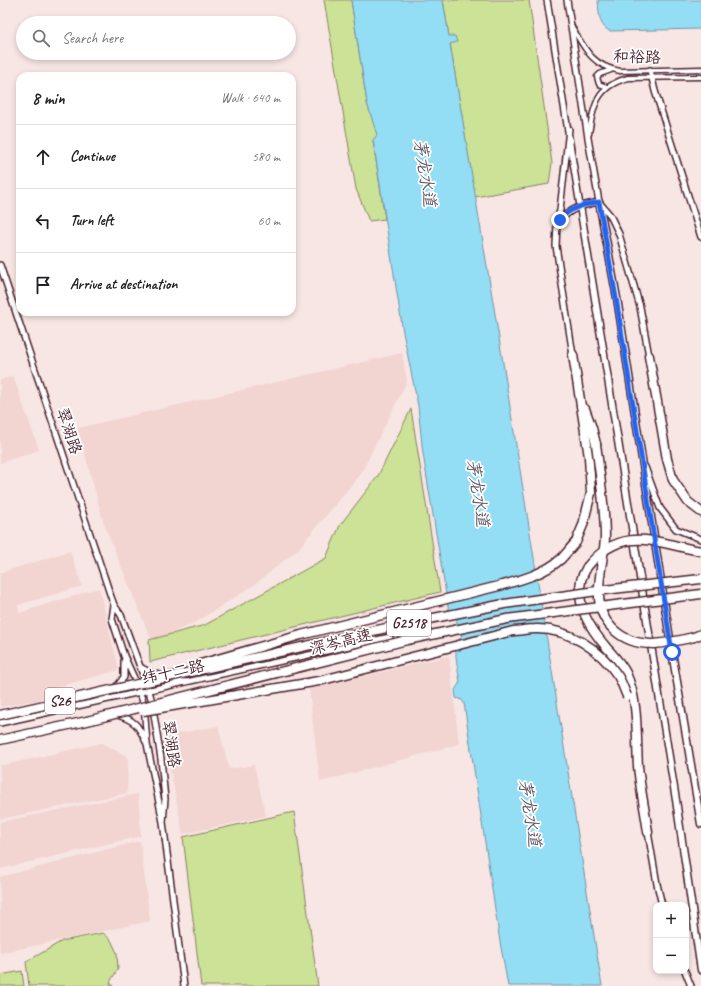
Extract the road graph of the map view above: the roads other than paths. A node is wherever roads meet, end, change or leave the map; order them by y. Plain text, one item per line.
1 (547, 0) edge
2 (567, 0) edge
3 (571, 24) junction
4 (701, 69) edge
5 (611, 70) junction
6 (650, 70) junction
7 (701, 77) edge
8 (653, 79) junction
9 (607, 87) junction
10 (569, 129) junction
11 (588, 138) junction
12 (599, 202) junction
13 (580, 206) junction
14 (557, 224) junction
15 (701, 237) edge
16 (0, 265) edge
17 (16, 313) edge
18 (17, 316) edge
19 (572, 355) joint
20 (649, 356) joint
21 (579, 393) junction
22 (641, 453) junction
23 (701, 512) edge
24 (701, 539) edge
25 (701, 551) edge
26 (701, 579) edge
27 (701, 594) edge
28 (114, 605) junction
29 (701, 634) edge
30 (390, 637) dead end
31 (351, 646) junction
32 (124, 656) junction
33 (140, 667) junction
34 (186, 683) junction
35 (120, 687) junction
36 (211, 689) junction
37 (149, 691) junction
38 (139, 692) junction
39 (630, 696) junction
40 (98, 701) junction
41 (152, 702) junction
42 (144, 704) junction
43 (108, 712) junction
44 (0, 714) edge
45 (87, 721) junction
46 (0, 723) edge
47 (157, 735) junction
48 (0, 738) edge
49 (147, 744) junction
50 (163, 822) junction
51 (701, 824) edge
52 (648, 832) joint
53 (661, 902) edge
54 (701, 970) edge
55 (686, 974) edge
56 (184, 986) edge
57 (691, 986) edge

1 - 10 street
2 - 3 street
3 - 5 street, 和裕路
3 - 11 street
4 - 6 street, 和裕路
5 - 6 street, 和裕路
5 - 9 street
6 - 8 street
7 - 8 street, 和裕路
8 - 9 street, 和裕路
8 - 15 street
9 - 11 street, 和裕路
10 - 13 street
10 - 14 street
11 - 12 street
12 - 13 street
12 - 20 street
12 - 22 main road
13 - 14 street
13 - 54 main road
14 - 19 street
16 - 17 street, 翠湖路
18 - 28 street, 翠湖路
19 - 21 highway
20 - 23 highway
21 - 29 highway, bridge
21 - 35 highway, bridge
22 - 24 street
22 - 51 main road
25 - 39 highway, bridge
26 - 35 highway, 深岑高速 / G2518, bridge
27 - 45 highway, 深岑高速 / G2518, bridge
28 - 32 street, 翠湖路
28 - 33 street, 翠湖路
30 - 31 street, 纬十二路
31 - 34 street, 纬十二路
31 - 36 street
32 - 38 street, 翠湖路
32 - 40 street
33 - 34 street
33 - 37 street, 翠湖路
34 - 37 street, 纬十二路
35 - 44 highway, S26, bridge
36 - 41 street
36 - 47 street
37 - 38 street, 纬十二路
37 - 41 street, 翠湖路
38 - 40 street, 纬十二路
38 - 42 street, 翠湖路
39 - 45 highway, bridge
39 - 52 highway
40 - 46 street, 纬十二路
41 - 42 street
41 - 47 street, 翠湖路
42 - 43 street
42 - 49 street, 翠湖路
43 - 48 street
43 - 49 street
45 - 48 highway, S26
47 - 50 street, 翠湖路
49 - 50 street, 翠湖路
50 - 56 street, 翠湖路
52 - 53 street
55 - 57 street

